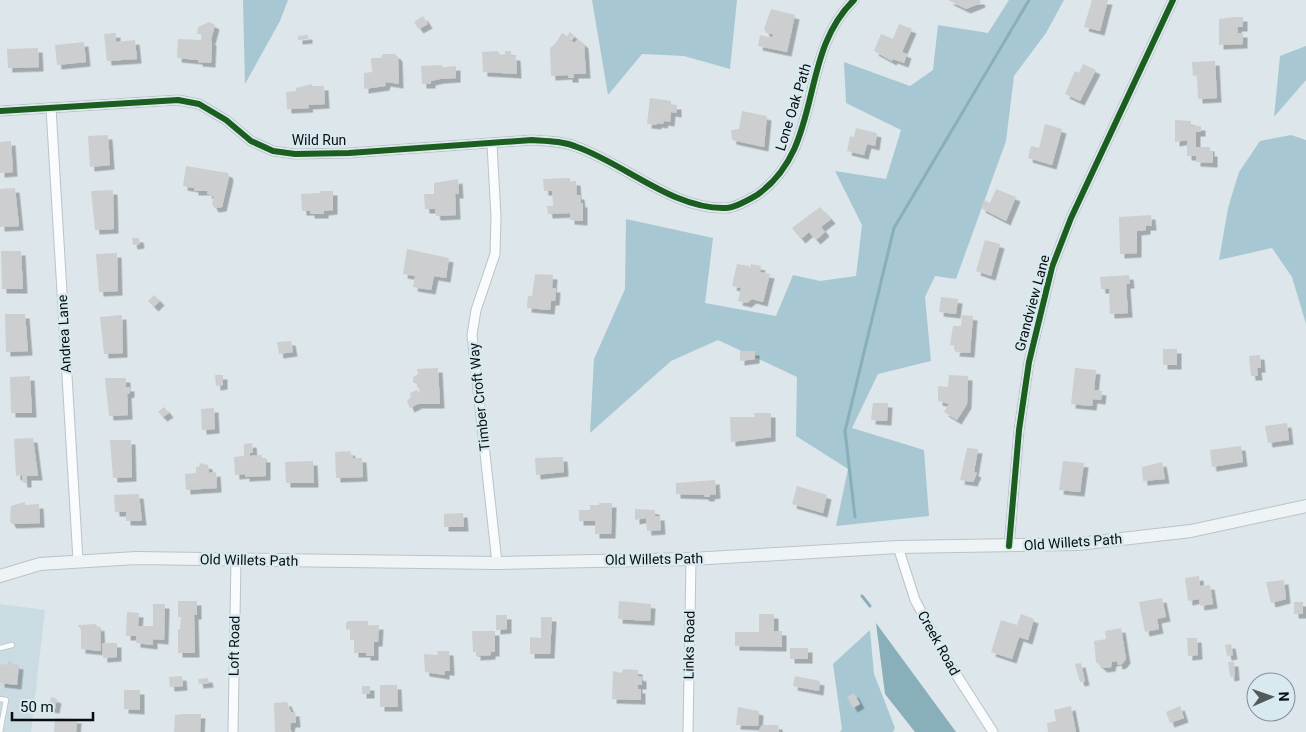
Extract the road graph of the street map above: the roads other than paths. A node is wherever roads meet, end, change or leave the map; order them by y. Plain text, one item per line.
1 (854, 0) edge
2 (1173, 0) edge
3 (51, 108) junction
4 (0, 111) edge
5 (492, 144) junction
6 (598, 155) joint
7 (1306, 506) edge
8 (1009, 546) junction
9 (898, 547) junction
10 (690, 559) junction
11 (78, 560) junction
12 (236, 560) junction
13 (497, 563) junction
14 (0, 576) edge
15 (12, 645) dead end
16 (0, 648) edge
17 (0, 699) edge
18 (0, 732) edge
19 (233, 732) edge
20 (688, 732) edge
21 (993, 732) edge

1 - 6 street, Lone Oak Path
2 - 8 street, Grandview Lane
3 - 4 street, Wild Run
3 - 5 street, Wild Run
3 - 11 street, Andrea Lane
5 - 6 street, Wild Run
5 - 13 street, Timber Croft Way
7 - 8 main road, Old Willets Path
8 - 9 main road, Old Willets Path
9 - 10 main road, Old Willets Path
9 - 21 street, Creek Road
10 - 13 main road, Old Willets Path
10 - 20 street, Links Road
11 - 12 main road, Old Willets Path
11 - 14 main road, Old Willets Path
12 - 13 main road, Old Willets Path
12 - 19 street, Loft Road
15 - 16 lane
17 - 18 lane

